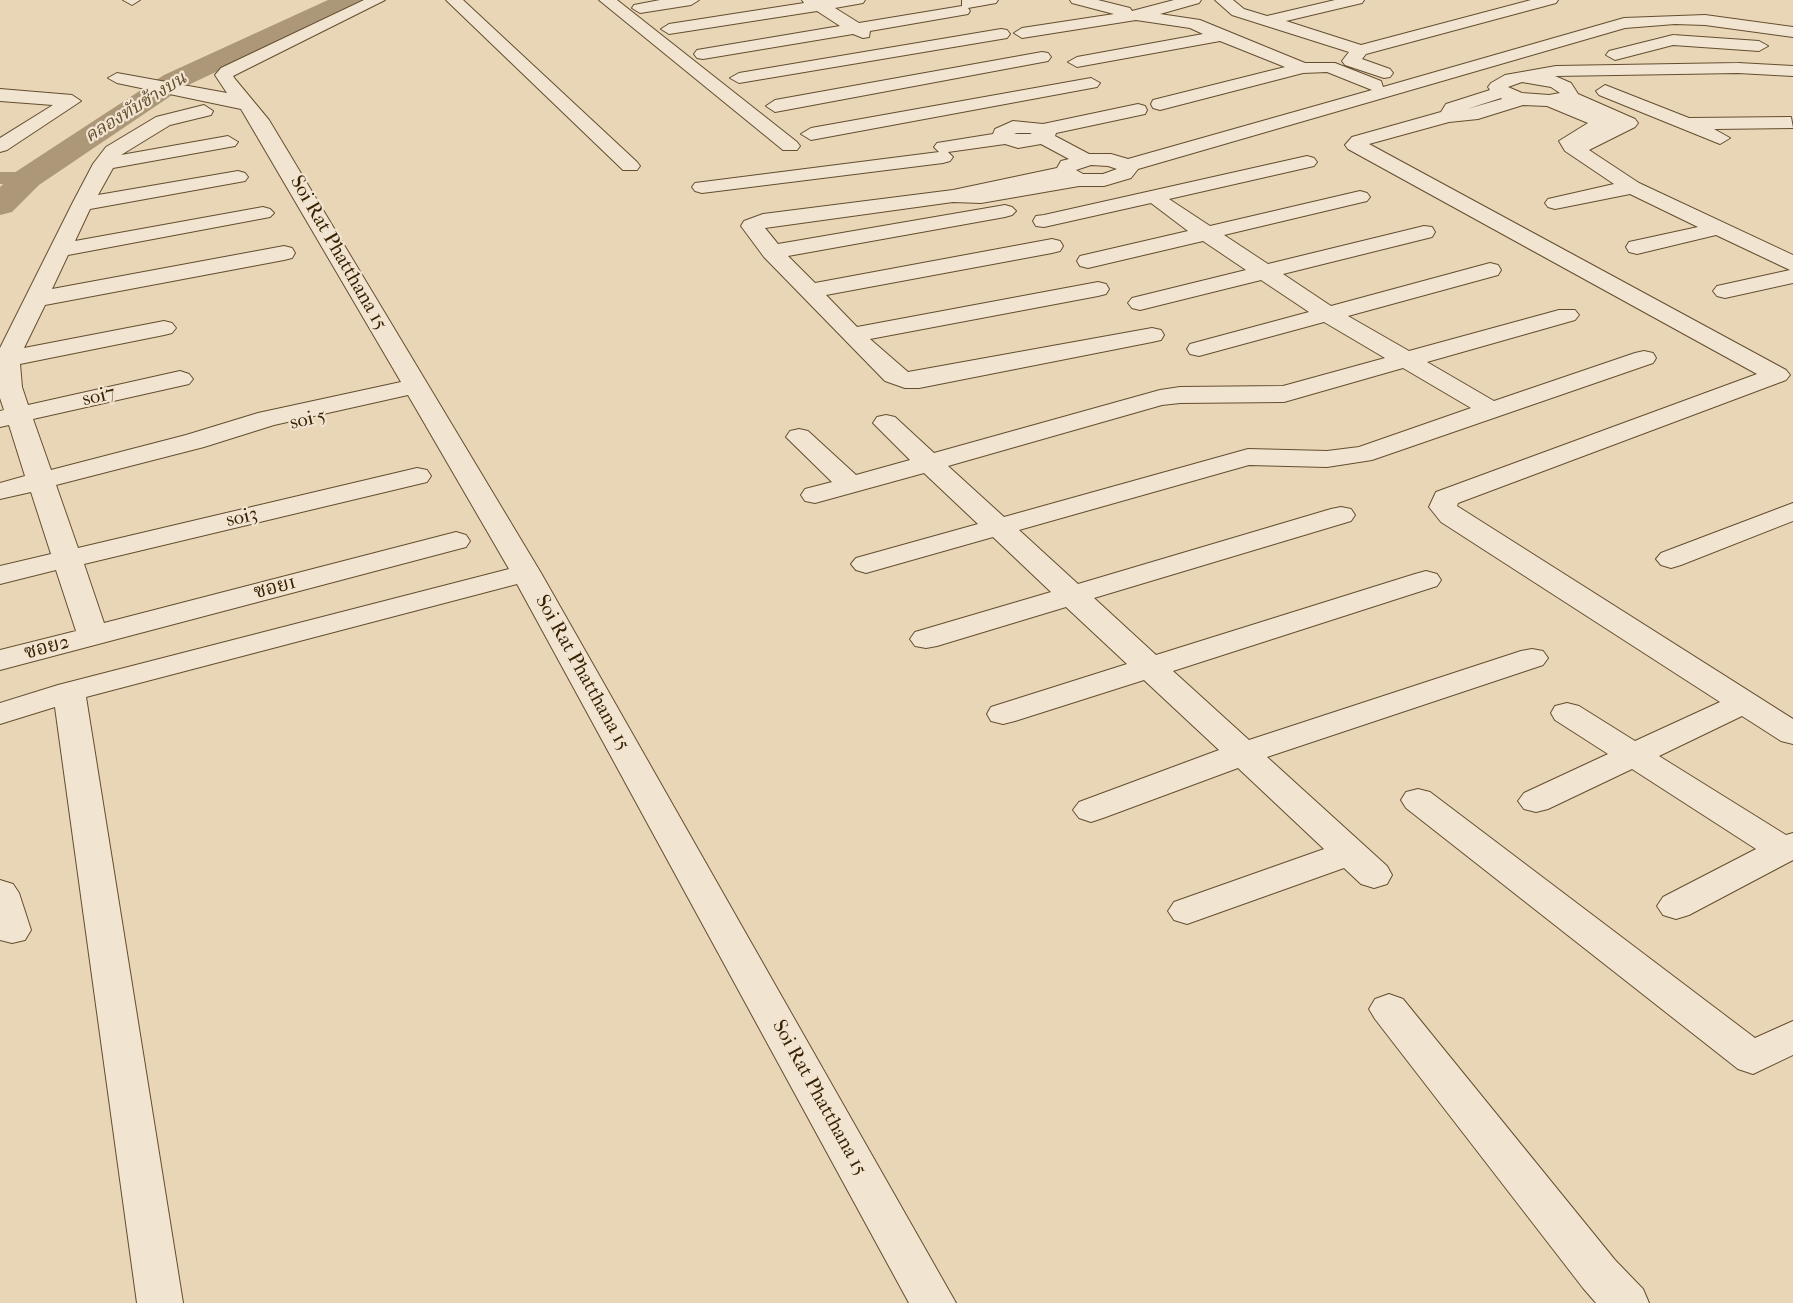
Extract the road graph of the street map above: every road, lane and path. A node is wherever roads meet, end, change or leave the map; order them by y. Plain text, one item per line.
1 (377, 0) edge
2 (454, 0) edge
3 (607, 0) edge
4 (691, 0) edge
5 (858, 0) edge
6 (990, 0) edge
7 (1078, 0) edge
8 (1193, 0) edge
9 (1223, 0) edge
10 (1356, 0) edge
11 (1550, 0) edge
12 (670, 1) edge
13 (814, 3) edge
14 (640, 8) dead end
15 (1136, 14) junction
16 (1266, 21) junction
17 (1793, 26) edge
18 (855, 28) junction
19 (669, 29) dead end
20 (1793, 32) edge
21 (1022, 33) dead end
22 (1001, 34) dead end
23 (1222, 36) junction
24 (1793, 49) edge
25 (892, 52) junction
26 (703, 54) dead end
27 (1615, 55) dead end
28 (1355, 56) junction
29 (1042, 57) dead end
30 (1077, 62) dead end
31 (1329, 67) junction
32 (1303, 68) junction
33 (1793, 72) edge
34 (763, 74) junction
35 (932, 77) junction
36 (117, 78) dead end
37 (739, 78) dead end
38 (1526, 78) junction
39 (1091, 83) dead end
40 (1388, 84) junction
41 (1502, 92) junction
42 (1565, 92) junction
43 (0, 95) edge
44 (40, 98) junction
45 (1522, 99) junction
46 (805, 100) junction
47 (196, 101) junction
48 (1160, 104) dead end
49 (248, 105) junction
50 (775, 106) dead end
51 (980, 107) junction
52 (1138, 110) dead end
53 (10, 116) dead end
54 (1448, 116) junction
55 (1687, 123) junction
56 (1792, 124) edge
57 (812, 134) dead end
58 (1024, 134) junction
59 (1720, 138) dead end
60 (228, 142) dead end
61 (0, 146) edge
62 (790, 146) dead end
63 (1307, 162) dead end
64 (104, 164) junction
65 (630, 166) dead end
66 (1121, 167) junction
67 (1075, 169) junction
68 (824, 171) junction
69 (238, 177) dead end
70 (1104, 180) junction
71 (702, 186) dead end
72 (1632, 186) junction
73 (1360, 197) dead end
74 (1155, 199) junction
75 (1555, 203) dead end
76 (82, 204) junction
77 (856, 207) junction
78 (1008, 211) dead end
79 (263, 213) dead end
80 (1044, 221) dead end
81 (1720, 228) junction
82 (1424, 232) dead end
83 (1206, 233) junction
84 (1052, 246) dead end
85 (1638, 247) dead end
86 (61, 250) junction
87 (772, 252) junction
88 (284, 253) dead end
89 (1088, 261) dead end
90 (1793, 264) edge
91 (1490, 270) dead end
92 (1266, 271) junction
93 (1793, 276) edge
94 (1098, 289) dead end
95 (810, 291) junction
96 (1725, 291) dead end
97 (38, 298) junction
98 (1140, 303) dead end
99 (1329, 315) junction
100 (1568, 315) dead end
101 (164, 328) dead end
102 (852, 335) junction
103 (1152, 335) dead end
104 (1198, 349) dead end
105 (1644, 358) dead end
106 (7, 359) junction
107 (1408, 361) junction
108 (180, 379) dead end
109 (1785, 379) edge
110 (418, 390) junction
111 (1494, 411) junction
112 (9, 417) edge
113 (886, 423) dead end
114 (799, 437) dead end
115 (927, 464) junction
116 (417, 476) dead end
117 (41, 482) junction
118 (851, 485) junction
119 (0, 491) edge
120 (815, 495) dead end
121 (1793, 511) edge
122 (1341, 515) dead end
123 (997, 528) junction
124 (456, 541) dead end
125 (67, 559) junction
126 (1671, 560) dead end
127 (866, 564) dead end
128 (526, 573) junction
129 (0, 576) edge
130 (1426, 580) dead end
131 (1071, 596) junction
132 (93, 635) junction
133 (926, 639) dead end
134 (1532, 658) dead end
135 (0, 660) edge
136 (1149, 668) junction
137 (69, 692) junction
138 (1744, 703) junction
139 (1567, 713) dead end
140 (0, 714) edge
141 (1003, 714) dead end
142 (1788, 725) edge
143 (1242, 754) junction
144 (1636, 755) junction
145 (1418, 800) dead end
146 (1536, 801) dead end
147 (1091, 810) dead end
148 (1785, 857) edge
149 (0, 892) edge
150 (1676, 906) dead end
151 (1187, 911) dead end
152 (12, 930) dead end
153 (1389, 1009) dead end
154 (1793, 1036) edge
155 (160, 1303) edge
156 (933, 1303) edge
157 (1626, 1303) edge

1 - 49 street, Soi Rat Phatthana 15
2 - 65 street
3 - 62 street
4 - 12 street
5 - 13 street
6 - 18 street
7 - 15 street
8 - 15 street
9 - 16 street
10 - 16 street
11 - 28 street
12 - 14 street
13 - 18 street
13 - 19 street
15 - 21 street
15 - 23 street
16 - 28 street
17 - 40 street
18 - 25 street
18 - 26 street
20 - 40 street
22 - 25 street
23 - 30 street
23 - 32 street
24 - 27 street
25 - 34 street
25 - 35 street
28 - 31 street
28 - 40 street
29 - 35 street
31 - 32 street
31 - 40 street
32 - 48 street
33 - 38 street
34 - 37 street
34 - 46 street
35 - 46 street
35 - 51 street
36 - 47 street
38 - 41 street
38 - 42 street
39 - 51 street
40 - 66 street
41 - 45 street
41 - 54 street
42 - 45 street
42 - 55 street
42 - 72 street
43 - 44 street
44 - 53 street
44 - 61 street
45 - 54 street
46 - 50 street
47 - 49 street
47 - 64 street
49 - 110 street, Soi Rat Phatthana 15
51 - 57 street
51 - 58 street
52 - 58 street
54 - 109 street
55 - 56 street
55 - 59 street
58 - 67 street
58 - 68 street
60 - 64 street
63 - 74 street
64 - 76 street
66 - 67 street
66 - 70 street
66 - 74 street
67 - 70 street
67 - 77 street
68 - 71 street
68 - 77 street
69 - 76 street
70 - 74 street
72 - 75 street
72 - 81 street
73 - 83 street
74 - 80 street
74 - 83 street
76 - 86 street
77 - 87 street
78 - 87 street
79 - 86 street
81 - 85 street
81 - 90 street
82 - 92 street
83 - 89 street
83 - 92 street
84 - 95 street
86 - 97 street
87 - 95 street
88 - 97 street
91 - 99 street
92 - 98 street
92 - 99 street
93 - 96 street
94 - 102 street
95 - 102 street
97 - 106 street
99 - 104 street
99 - 107 street
100 - 107 street
101 - 106 street
102 - 103 street
105 - 111 street
106 - 112 street
107 - 111 street
107 - 115 street
108 - 112 street, soi7
109 - 138 street
110 - 117 street, soi 5
110 - 128 street, Soi Rat Phatthana 15
111 - 123 street
112 - 117 street
113 - 115 street
114 - 118 street
115 - 118 street
115 - 123 street
116 - 125 street, soi3
117 - 119 street, soi 5
117 - 125 street
118 - 120 street
121 - 126 street
122 - 131 street
123 - 127 street
123 - 131 street
124 - 132 street, ซอย1
125 - 129 street, soi3
125 - 132 street
128 - 137 street
128 - 156 street, Soi Rat Phatthana 15
130 - 136 street
131 - 133 street
131 - 136 street
132 - 135 street, ซอย2
134 - 143 street
136 - 141 street
136 - 143 street
137 - 140 street
137 - 155 street
138 - 142 street
138 - 144 street
139 - 144 street
143 - 147 street
143 - 151 street
144 - 146 street
144 - 148 street
145 - 154 street
148 - 150 street
149 - 152 street
153 - 157 street

